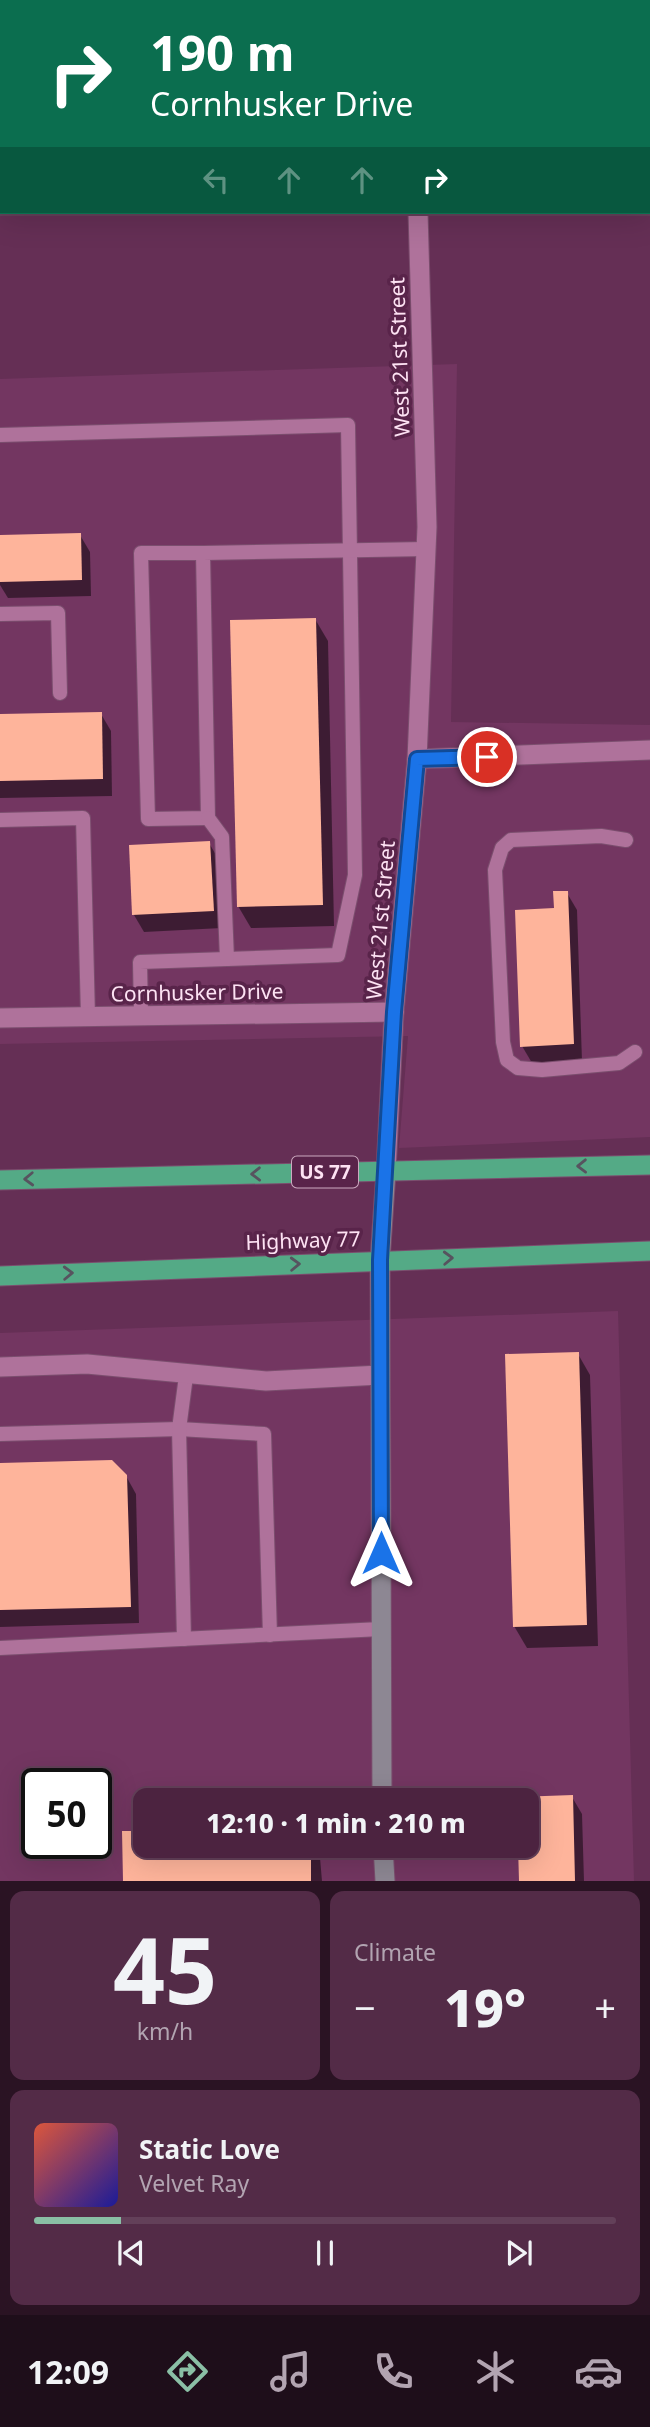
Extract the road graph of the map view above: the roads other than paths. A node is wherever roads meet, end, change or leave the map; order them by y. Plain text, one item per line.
1 (418, 214) edge
2 (0, 435) edge
3 (426, 549) junction
4 (349, 550) junction
5 (203, 553) junction
6 (0, 614) edge
7 (60, 693) dead end
8 (650, 750) edge
9 (417, 759) junction
10 (208, 818) junction
11 (0, 820) edge
12 (626, 840) dead end
13 (227, 959) junction
14 (394, 1012) junction
15 (141, 1015) junction
16 (88, 1017) junction
17 (0, 1018) edge
18 (635, 1052) dead end
19 (650, 1165) edge
20 (386, 1171) junction
21 (0, 1180) edge
22 (650, 1251) edge
23 (380, 1260) junction
24 (0, 1276) edge
25 (0, 1367) edge
26 (380, 1375) junction
27 (186, 1376) junction
28 (179, 1429) junction
29 (0, 1434) edge
30 (381, 1629) junction
31 (270, 1635) junction
32 (184, 1639) junction
33 (0, 1648) edge
34 (382, 1788) edge
35 (384, 1858) edge
36 (385, 1881) edge

1 - 3 street, West 21st Street
2 - 4 lane
3 - 4 lane
3 - 9 street, West 21st Street
4 - 5 lane
4 - 13 lane
5 - 10 lane
5 - 10 lane
6 - 7 lane
8 - 9 street
9 - 14 street, West 21st Street
10 - 13 lane
11 - 16 lane
12 - 18 lane
13 - 15 lane
14 - 15 street, Cornhusker Drive
14 - 20 street, West 21st Street
15 - 16 street, Cornhusker Drive
16 - 17 street, Cornhusker Drive
19 -> 20 highway, US 77
20 -> 21 highway, US 77
20 - 23 main road, West 21st Street
23 -> 22 highway, Highway 77
24 -> 23 highway, Highway 77
23 - 26 main road, West 21st Street
25 - 27 street
26 - 27 street
26 - 30 main road, West 21st Street
27 - 28 lane
28 - 29 lane
28 - 31 lane
28 - 32 lane
30 - 31 lane
30 - 34 main road, West 21st Street
31 - 32 lane
32 - 33 lane
35 - 36 main road

